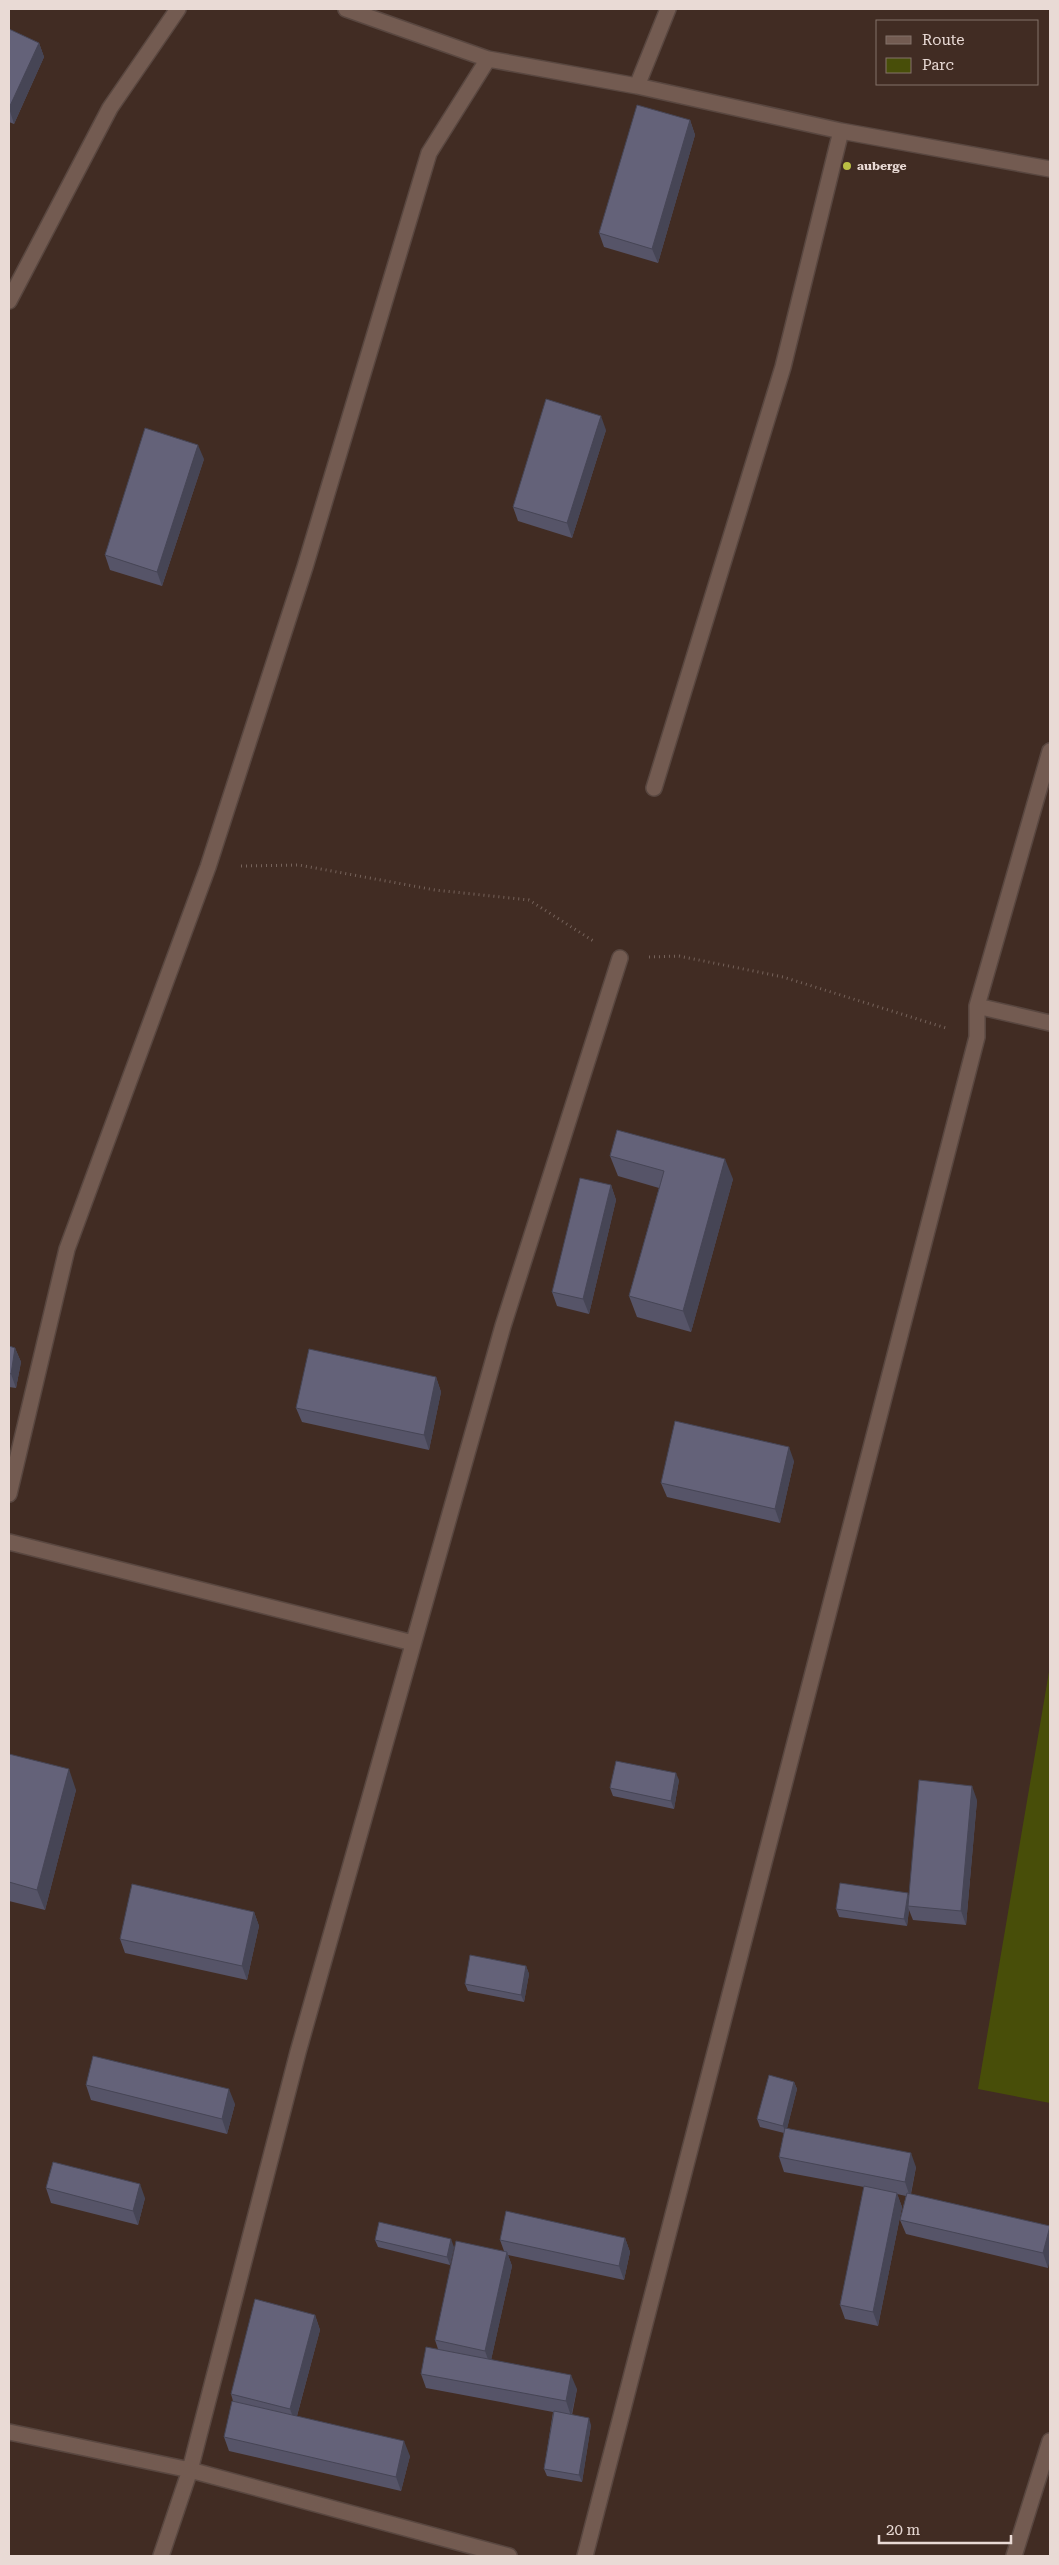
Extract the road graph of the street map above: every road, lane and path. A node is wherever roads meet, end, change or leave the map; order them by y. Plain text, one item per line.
1 (178, 9) edge
2 (346, 9) edge
3 (668, 9) edge
4 (488, 59) junction
5 (637, 86) junction
6 (841, 131) junction
7 (1050, 169) edge
8 (9, 301) edge
9 (1050, 751) edge
10 (654, 788) dead end
11 (620, 958) dead end
12 (977, 1006) junction
13 (1050, 1024) edge
14 (9, 1494) edge
15 (9, 1542) edge
16 (413, 1643) junction
17 (9, 2432) edge
18 (1050, 2442) edge
19 (190, 2470) junction
20 (161, 2556) edge
21 (509, 2556) edge
22 (585, 2556) edge
23 (1014, 2556) edge

1 - 8 street
2 - 4 street
3 - 5 street
4 - 5 street
4 - 14 street
5 - 6 street
6 - 7 street
6 - 10 street
9 - 12 street
11 - 16 street
12 - 13 street
12 - 22 street
15 - 16 street
16 - 19 street
17 - 19 street
18 - 23 street
19 - 20 street
19 - 21 street

